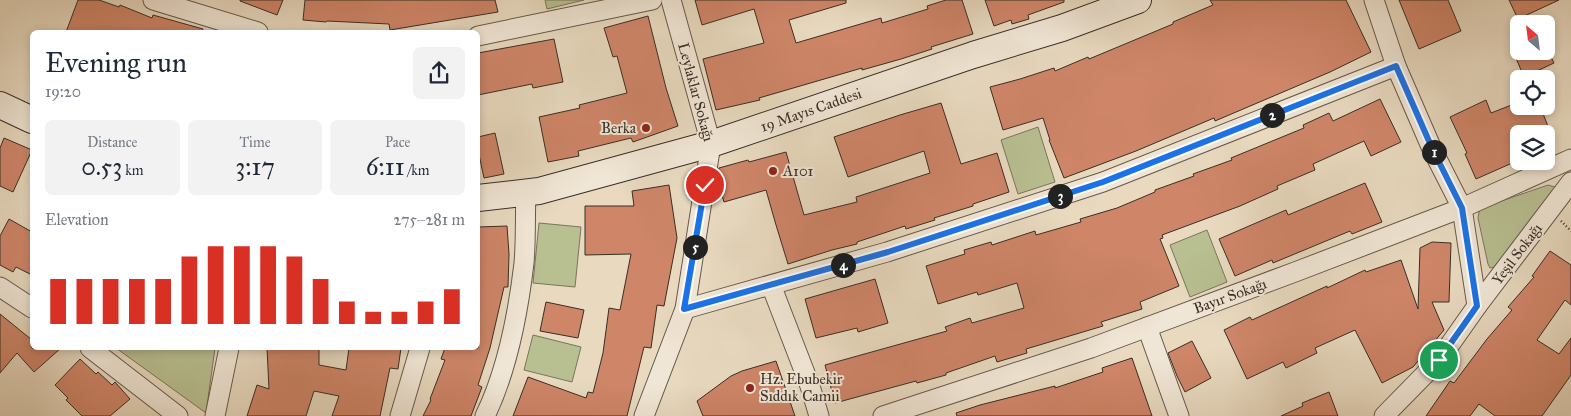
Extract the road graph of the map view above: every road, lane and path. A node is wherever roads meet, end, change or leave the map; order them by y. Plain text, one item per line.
1 (153, 0) edge
2 (652, 0) edge
3 (671, 0) edge
4 (1138, 0) edge
5 (1374, 0) edge
6 (251, 30) edge
7 (480, 36) edge
8 (1396, 66) junction
9 (0, 105) edge
10 (30, 119) edge
11 (711, 144) junction
12 (1571, 159) edge
13 (1571, 182) edge
14 (526, 193) junction
15 (480, 198) edge
16 (1462, 208) junction
17 (771, 285) junction
18 (0, 287) edge
19 (1477, 306) junction
20 (30, 307) edge
21 (684, 309) junction
22 (1147, 327) junction
23 (93, 350) edge
24 (229, 350) edge
25 (419, 350) edge
26 (178, 416) edge
27 (215, 416) edge
28 (400, 416) edge
29 (485, 416) edge
30 (644, 416) edge
31 (819, 416) edge
32 (883, 416) edge
33 (1179, 416) edge
34 (1384, 416) edge

1 - 6 street
2 - 7 street
3 - 11 street, Leylaklar Sokağı
4 - 11 street, 19 Mayıs Caddesi
5 - 8 street
8 - 16 street
8 - 17 street
9 - 10 street
11 - 14 street, 19 Mayıs Caddesi
11 - 21 street, Leylaklar Sokağı
12 - 16 street, Bayır Sokağı
13 - 19 street, Yeşil Sokağı
14 - 15 street, 19 Mayıs Caddesi
14 - 29 street
16 - 19 street
16 - 22 street, Bayır Sokağı
17 - 21 street
17 - 31 street
18 - 20 street
19 - 34 street, Yeşil Sokağı
21 - 30 street, Leylaklar Sokağı
22 - 32 street, Bayır Sokağı
22 - 33 street
23 - 26 street
24 - 27 street
25 - 28 street

